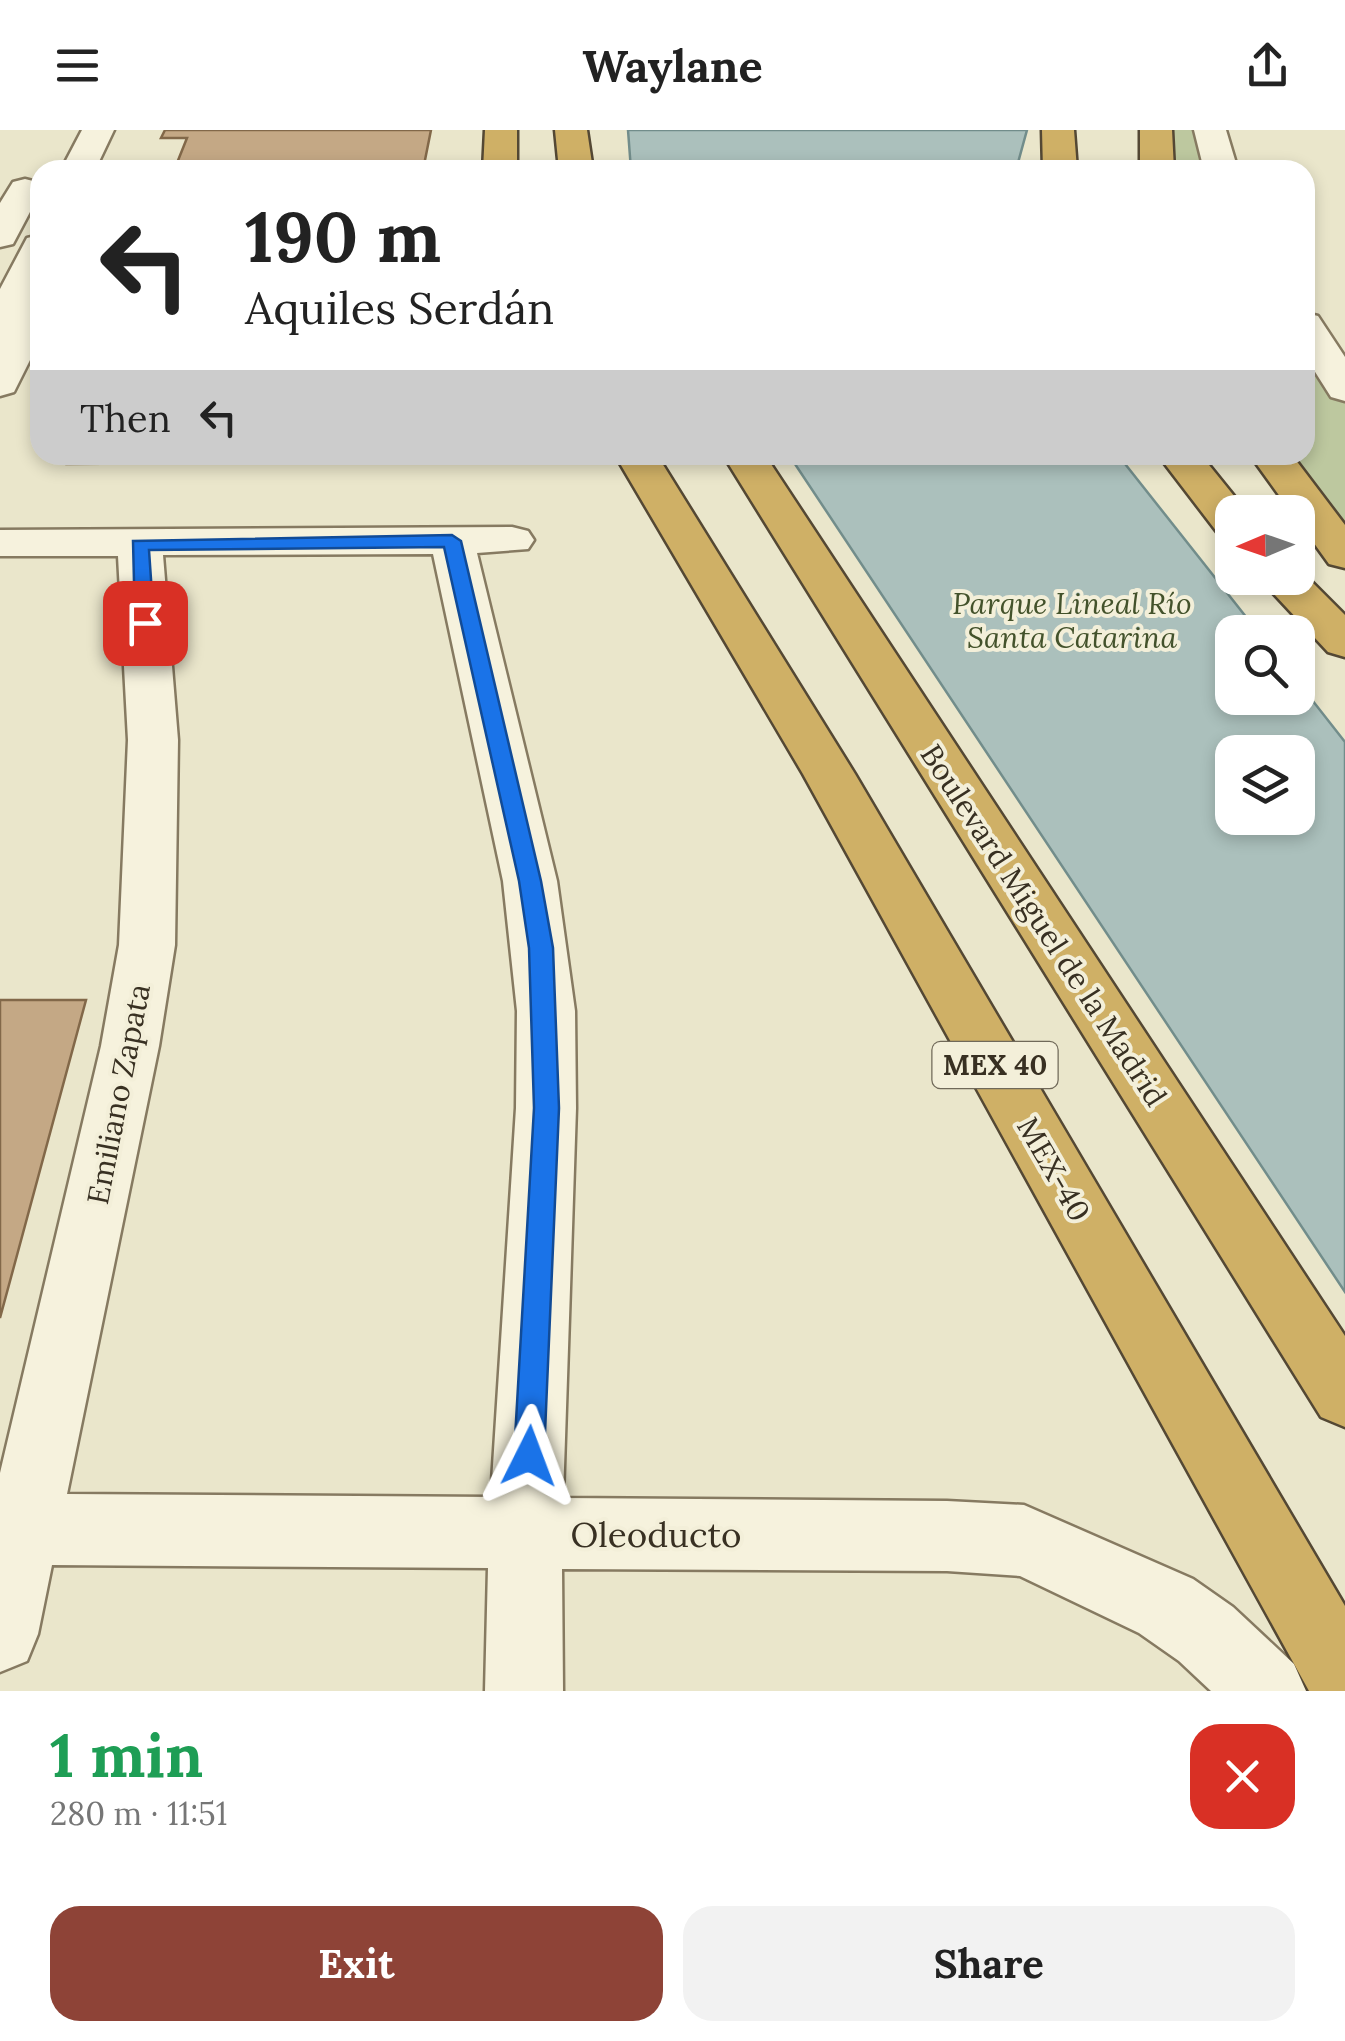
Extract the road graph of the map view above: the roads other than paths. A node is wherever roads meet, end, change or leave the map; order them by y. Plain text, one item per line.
1 (98, 130) edge
2 (120, 130) edge
3 (500, 130) edge
4 (571, 130) edge
5 (1058, 130) edge
6 (1156, 130) edge
7 (1210, 130) edge
8 (83, 160) edge
9 (106, 160) edge
10 (500, 160) edge
11 (575, 160) edge
12 (1060, 160) edge
13 (1158, 160) edge
14 (1218, 160) edge
15 (25, 189) dead end
16 (0, 236) edge
17 (30, 266) edge
18 (30, 321) edge
19 (0, 327) edge
20 (1317, 336) edge
21 (0, 384) edge
22 (1345, 389) edge
23 (642, 465) edge
24 (750, 465) edge
25 (1187, 465) edge
26 (1278, 465) edge
27 (1215, 501) edge
28 (512, 540) dead end
29 (452, 541) junction
30 (0, 543) edge
31 (140, 545) junction
32 (1345, 554) edge
33 (1299, 595) edge
34 (1345, 642) edge
35 (1345, 1395) edge
36 (13, 1529) edge
37 (525, 1533) junction
38 (0, 1634) edge
39 (1345, 1680) edge
40 (524, 1691) edge
41 (1267, 1691) edge

1 - 8 street
2 - 9 street
3 - 10 highway
4 - 11 highway
5 - 12 highway
6 - 13 highway
7 - 14 street
15 - 16 street
17 - 19 street
18 - 21 street
20 - 22 street
23 - 39 highway, MEX-40 / MEX 40
24 - 35 highway, Boulevard Miguel de la Madrid
25 - 27 highway
26 - 32 highway
28 - 29 street
29 - 31 street
29 - 37 street
30 - 31 street
31 - 36 street, Emiliano Zapata
33 - 34 highway
36 - 37 street, Oleoducto
36 - 38 street, Emiliano Zapata
37 - 40 street
37 - 41 street, Oleoducto

